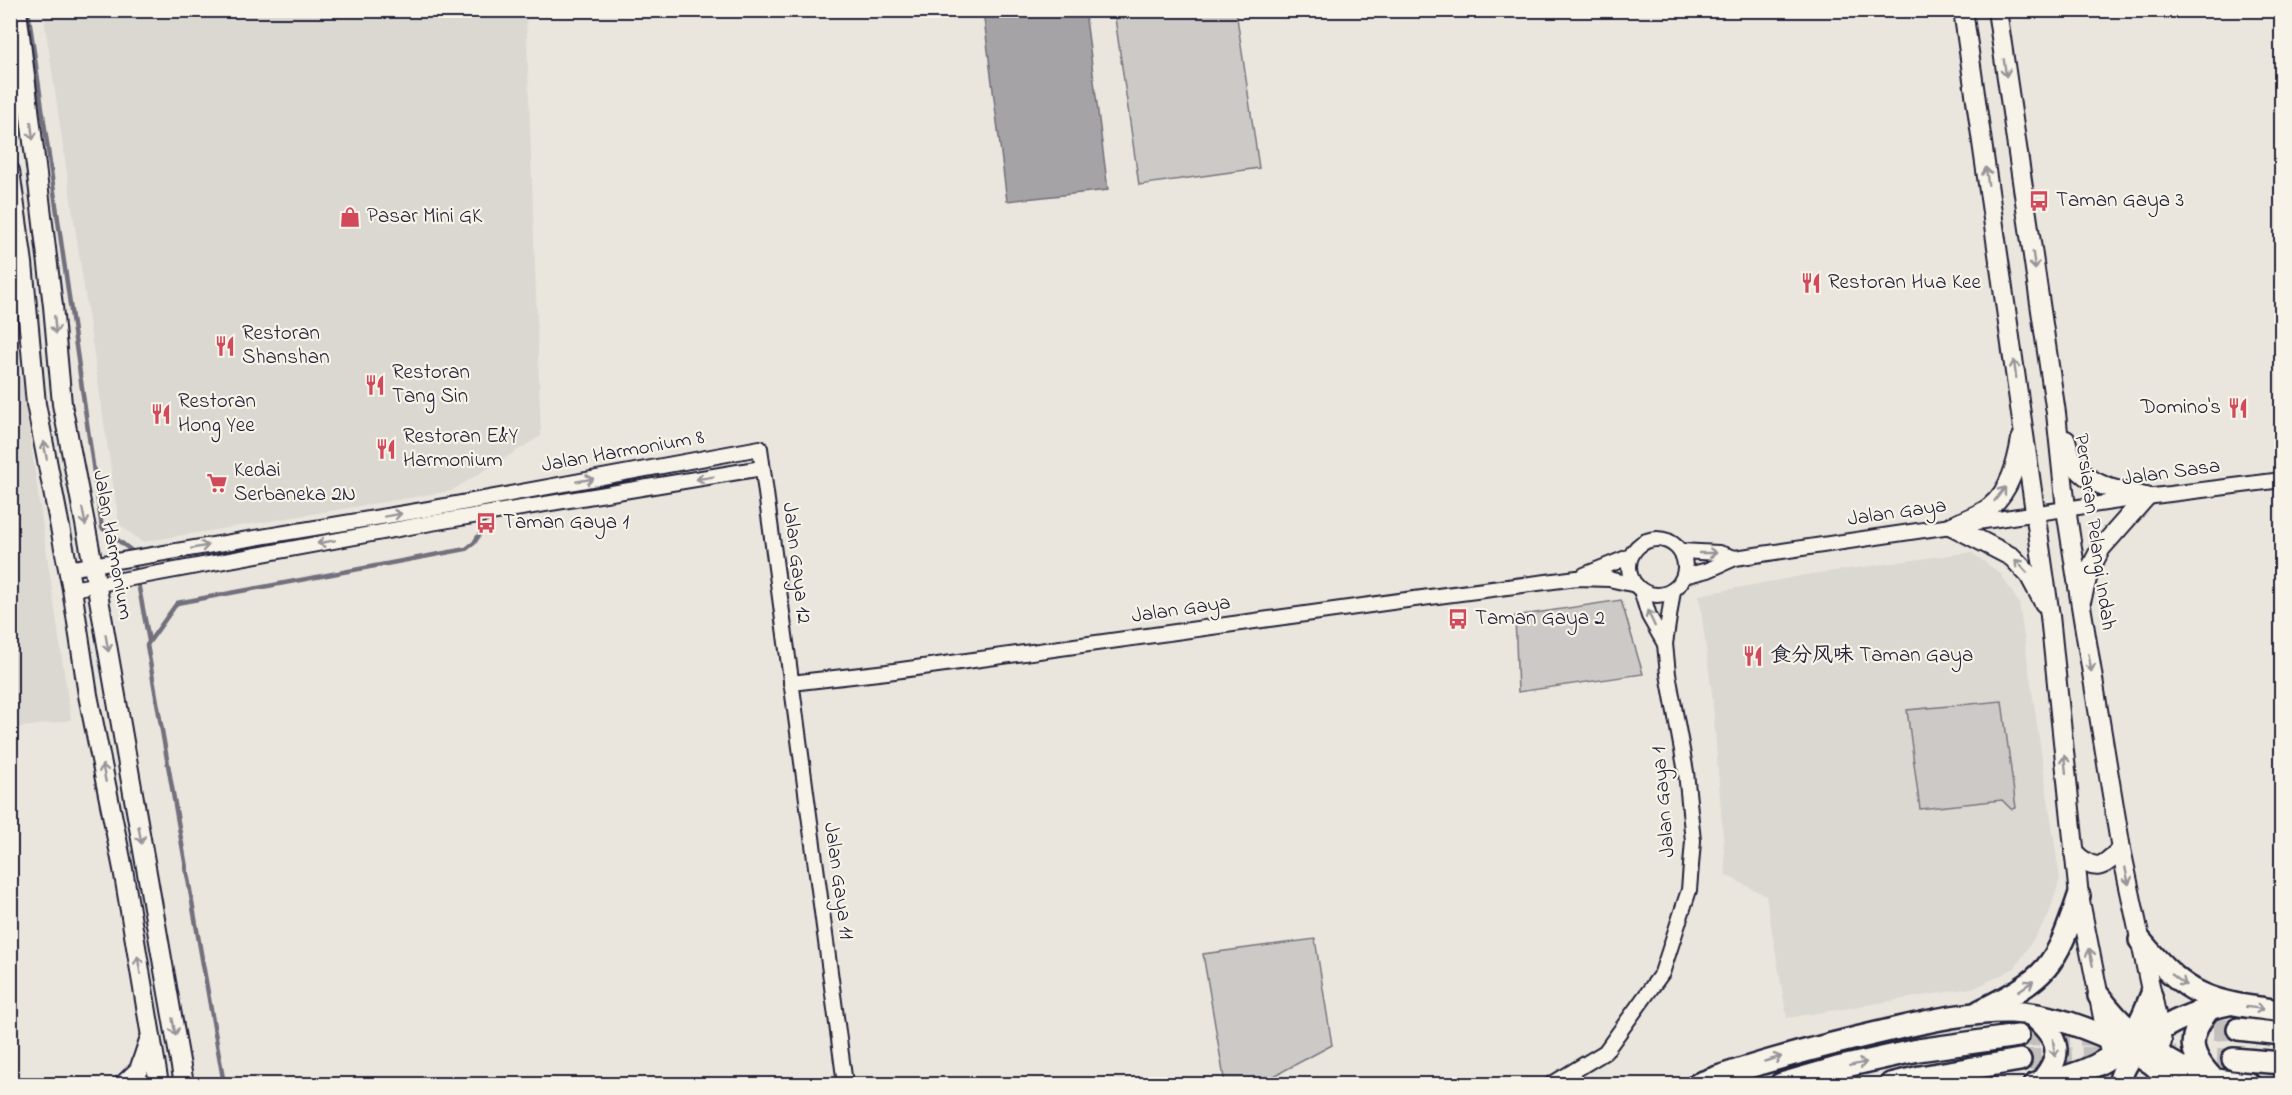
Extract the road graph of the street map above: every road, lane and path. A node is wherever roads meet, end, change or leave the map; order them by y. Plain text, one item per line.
1 (17, 10) edge
2 (1963, 10) edge
3 (1998, 10) edge
4 (10, 171) edge
5 (2056, 413) junction
6 (2023, 427) junction
7 (760, 448) joint
8 (762, 468) junction
9 (2282, 480) edge
10 (2146, 497) junction
11 (2066, 509) junction
12 (2036, 514) junction
13 (1952, 526) junction
14 (1680, 551) junction
15 (1631, 556) junction
16 (1735, 558) junction
17 (93, 565) junction
18 (68, 569) junction
19 (1684, 576) junction
20 (1577, 578) junction
21 (97, 585) junction
22 (1639, 588) junction
23 (72, 590) junction
24 (1673, 590) junction
25 (2081, 606) junction
26 (2050, 616) junction
27 (1665, 644) junction
28 (791, 683) junction
29 (2121, 849) junction
30 (2074, 853) junction
31 (2079, 896) junction
32 (2140, 940) junction
33 (2099, 996) joint
34 (2151, 996) joint
35 (2220, 1006) junction
36 (2282, 1011) edge
37 (1975, 1014) junction
38 (2032, 1015) junction
39 (2238, 1029) tunnel mouth
40 (2282, 1034) edge
41 (150, 1036) junction
42 (2018, 1036) tunnel mouth
43 (2130, 1043) junction
44 (2164, 1056) junction
45 (2233, 1059) tunnel mouth
46 (2020, 1060) tunnel mouth
47 (2282, 1063) edge
48 (2215, 1080) junction
49 (2170, 1083) edge
50 (124, 1084) edge
51 (159, 1084) edge
52 (184, 1084) edge
53 (845, 1084) edge
54 (1552, 1084) edge
55 (1698, 1084) edge
56 (1781, 1084) edge
57 (1891, 1084) edge
58 (2037, 1084) edge
59 (2118, 1084) edge
60 (2242, 1084) edge

1 -> 17 main road, Jalan Harmonium
6 -> 2 main road
3 -> 5 main road, Persiaran Pelangi Indah
18 -> 4 main road
5 - 10 main road
5 - 11 main road, Persiaran Pelangi Indah
6 - 12 main road
13 -> 6 main road
7 - 8 street, Jalan Gaya 12
17 -> 7 street, Jalan Harmonium 8
8 -> 21 street, Jalan Harmonium 8
8 - 28 street, Jalan Gaya 12
9 - 10 street, Jalan Sasa
10 - 11 street, Jalan Sasa
10 - 25 main road
11 - 12 street, Jalan Gaya
11 - 25 main road, Persiaran Pelangi Indah
12 - 13 street, Jalan Gaya
12 - 26 main road
13 - 16 street, Jalan Gaya
26 -> 13 main road
14 - 15 street
14 -> 16 street, Jalan Gaya
14 - 19 street
15 - 20 street, Jalan Gaya
15 - 22 street
16 - 19 street, Jalan Gaya
17 - 18 street, Jalan Harmonium 8
17 - 21 main road, Jalan Harmonium
18 - 23 main road
19 - 24 street
20 - 22 street, Jalan Gaya
20 - 28 street, Jalan Gaya
21 - 23 street, Jalan Harmonium 8
21 -> 52 main road, Jalan Harmonium
22 - 24 street
27 -> 22 street, Jalan Gaya 1
41 -> 23 main road
24 - 27 street, Jalan Gaya 1
25 -> 29 main road, Persiaran Pelangi Indah
30 -> 26 main road
27 - 54 street, Jalan Gaya 1
28 - 53 street, Jalan Gaya 11
29 - 30 main road
29 -> 32 main road, Persiaran Pelangi Indah
30 - 31 main road
33 -> 31 main road
37 -> 31 highway
32 - 34 main road, Persiaran Pelangi Indah
32 -> 35 highway
33 - 43 highway
34 - 43 highway
35 -> 36 highway
35 - 43 highway
35 - 48 highway
37 - 38 highway
55 -> 37 highway
38 - 43 highway
38 -> 58 highway
39 - 40 highway
41 - 50 main road
41 - 51 main road
56 -> 42 highway
43 - 44 highway
43 - 49 highway
43 - 58 highway
43 - 59 highway
44 - 48 highway
44 - 49 main road
45 - 47 highway
46 - 57 highway
48 - 60 highway

